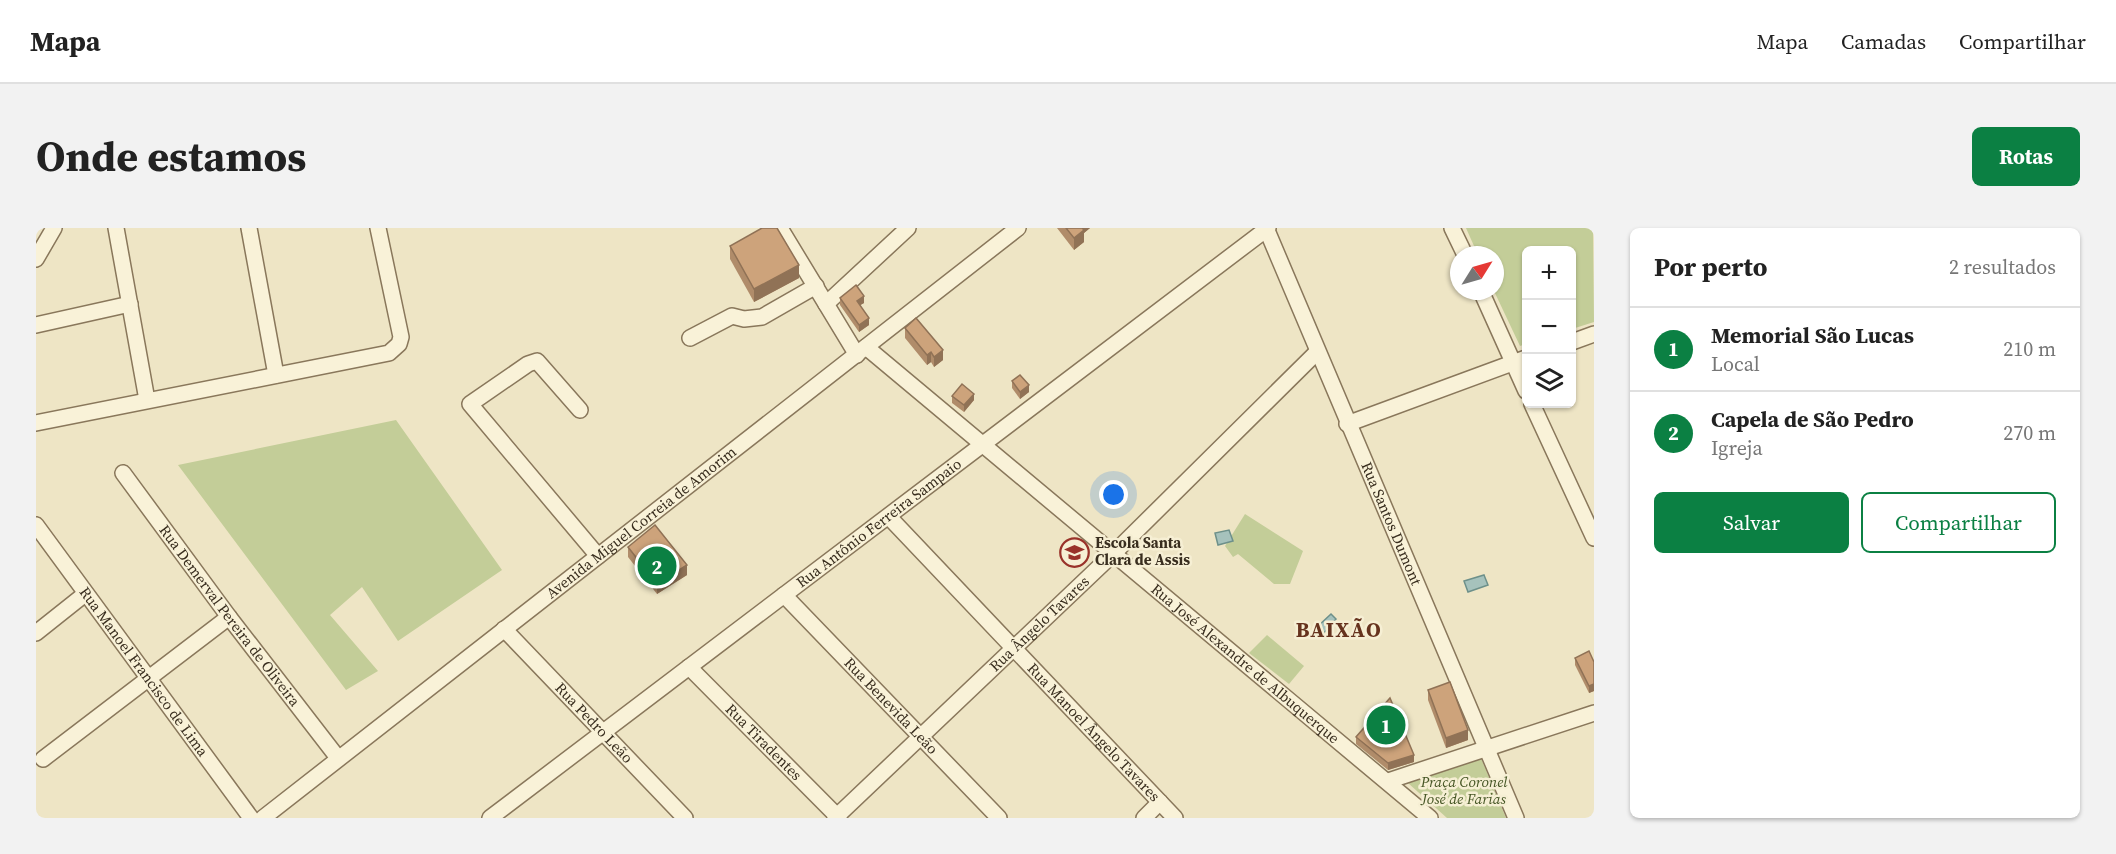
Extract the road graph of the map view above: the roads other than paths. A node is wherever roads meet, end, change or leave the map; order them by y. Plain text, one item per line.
1 (54, 228) edge
2 (116, 228) edge
3 (249, 228) edge
4 (378, 228) edge
5 (780, 228) edge
6 (908, 228) edge
7 (1018, 228) edge
8 (1267, 228) edge
9 (1452, 228) edge
10 (1461, 246) edge
11 (36, 259) edge
12 (816, 286) junction
13 (1486, 300) edge
14 (130, 304) junction
15 (826, 304) junction
16 (36, 325) edge
17 (1594, 334) edge
18 (690, 338) dead end
19 (1576, 341) edge
20 (862, 351) junction
21 (1317, 352) junction
22 (1520, 360) edge
23 (276, 375) junction
24 (147, 400) junction
25 (1534, 408) edge
26 (580, 410) dead end
27 (36, 423) edge
28 (1347, 424) junction
29 (984, 445) junction
30 (123, 473) dead end
31 (889, 517) junction
32 (36, 525) edge
33 (1594, 538) edge
34 (1114, 553) junction
35 (598, 556) junction
36 (86, 594) junction
37 (784, 595) junction
38 (229, 617) junction
39 (504, 629) junction
40 (36, 633) edge
41 (1012, 647) junction
42 (689, 667) junction
43 (149, 681) junction
44 (1594, 713) edge
45 (602, 732) junction
46 (920, 737) junction
47 (1486, 748) junction
48 (338, 758) junction
49 (43, 759) dead end
50 (1388, 781) junction
51 (1160, 802) junction
52 (500, 815) edge
53 (837, 817) edge
54 (251, 818) edge
55 (263, 818) edge
56 (685, 818) edge
57 (999, 818) edge
58 (1144, 818) edge
59 (1175, 818) edge
60 (1430, 818) edge
61 (1516, 818) edge

1 - 11 street
2 - 14 street
3 - 23 street
4 - 23 street
5 - 12 street, Rua José Alexandre de Albuquerque
6 - 15 street
7 - 20 street, Avenida Miguel Correia de Amorim
8 - 21 street, Rua Santos Dumont
8 - 29 street, Rua Antônio Ferreira Sampaio
9 - 10 street
12 - 15 street, Rua José Alexandre de Albuquerque
12 - 18 street
13 - 22 street
14 - 16 street
14 - 24 street
15 - 20 street, Rua José Alexandre de Albuquerque
17 - 19 street
20 - 29 street, Rua José Alexandre de Albuquerque
20 - 35 street, Avenida Miguel Correia de Amorim
21 - 28 street, Rua Santos Dumont
21 - 34 street, Rua Ângelo Tavares
22 - 28 street
23 - 24 street
24 - 27 street
25 - 33 street
26 - 35 street
28 - 47 street, Rua Santos Dumont
29 - 31 street, Rua Antônio Ferreira Sampaio
29 - 34 street, Rua José Alexandre de Albuquerque
30 - 38 street, Rua Demerval Pereira de Oliveira
31 - 37 street, Rua Antônio Ferreira Sampaio
31 - 41 street, Rua Manoel Ângelo Tavares
32 - 36 street, Rua Manoel Francisco de Lima
34 - 41 street, Rua Ângelo Tavares
34 - 50 street, Rua José Alexandre de Albuquerque
35 - 39 street, Avenida Miguel Correia de Amorim
36 - 40 street
36 - 43 street, Rua Manoel Francisco de Lima
37 - 42 street, Rua Antônio Ferreira Sampaio
37 - 46 street, Rua Benevida Leão
38 - 43 street
38 - 48 street, Rua Demerval Pereira de Oliveira
39 - 45 street, Rua Pedro Leão
39 - 48 street, Avenida Miguel Correia de Amorim
41 - 46 street, Rua Ângelo Tavares
41 - 51 street, Rua Manoel Ângelo Tavares
42 - 45 street, Rua Antônio Ferreira Sampaio
42 - 53 street, Rua Tiradentes
43 - 49 street
43 - 54 street, Rua Manoel Francisco de Lima
44 - 47 street
45 - 52 street, Rua Antônio Ferreira Sampaio
45 - 56 street, Rua Pedro Leão
46 - 53 street, Rua Ângelo Tavares
46 - 57 street, Rua Benevida Leão
47 - 50 street
47 - 61 street, Rua Santos Dumont
48 - 55 street, Avenida Miguel Correia de Amorim
50 - 60 street, Rua José Alexandre de Albuquerque
51 - 58 street
51 - 59 street, Rua Manoel Ângelo Tavares

